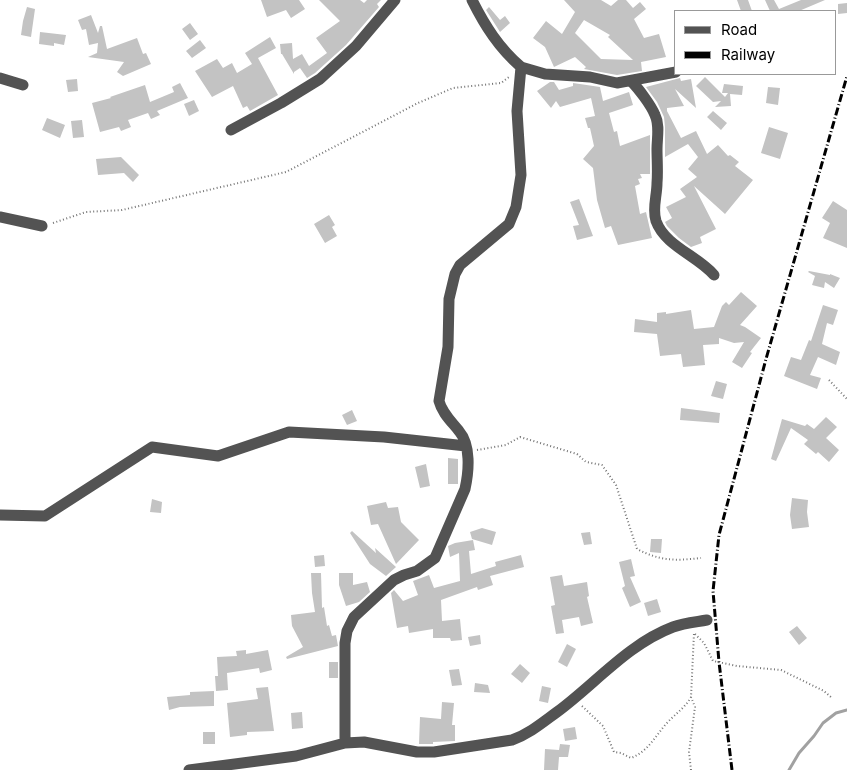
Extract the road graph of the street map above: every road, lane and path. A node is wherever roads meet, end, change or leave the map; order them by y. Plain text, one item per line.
1 (395, 0) edge
2 (472, 0) edge
3 (521, 67) junction
4 (674, 72) edge
5 (0, 78) edge
6 (631, 81) junction
7 (23, 85) dead end
8 (231, 130) dead end
9 (0, 217) edge
10 (42, 226) joint
11 (714, 275) dead end
12 (829, 380) dead end
13 (847, 398) edge
14 (466, 446) junction
15 (0, 515) edge
16 (701, 558) dead end
17 (707, 620) dead end
18 (691, 697) junction
19 (576, 698) junction
20 (832, 698) dead end
21 (346, 743) junction
22 (189, 770) edge
23 (691, 770) edge

1 - 8 street
2 - 3 street
3 - 6 street
3 - 10 path
3 - 14 street
4 - 6 street
5 - 7 street
6 - 11 street
9 - 10 street
12 - 13 path
14 - 15 street
14 - 16 path
14 - 21 street
17 - 19 street
18 - 19 path
18 - 20 path
18 - 23 path
19 - 21 street
21 - 22 street

